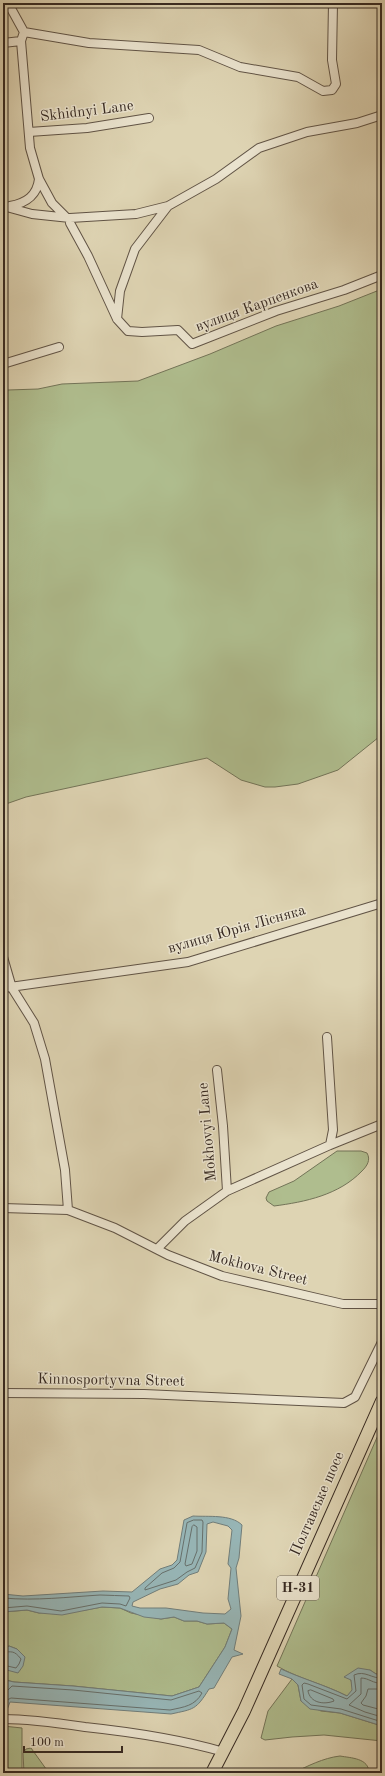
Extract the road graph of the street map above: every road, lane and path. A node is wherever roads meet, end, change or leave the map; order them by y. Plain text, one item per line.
1 (8, 3) edge
2 (333, 3) edge
3 (24, 32) junction
4 (21, 41) junction
5 (3, 43) edge
6 (382, 115) edge
7 (148, 118) dead end
8 (29, 132) junction
9 (39, 179) junction
10 (5, 206) edge
11 (168, 206) junction
12 (68, 218) junction
13 (382, 275) edge
14 (117, 319) junction
15 (60, 348) dead end
16 (3, 364) edge
17 (382, 903) edge
18 (3, 957) edge
19 (3, 988) edge
20 (12, 988) junction
21 (327, 1037) dead end
22 (217, 1070) dead end
23 (382, 1124) edge
24 (330, 1145) junction
25 (227, 1192) junction
26 (3, 1208) edge
27 (68, 1210) junction
28 (157, 1249) junction
29 (382, 1304) edge
30 (382, 1342) edge
31 (3, 1392) edge
32 (382, 1401) edge
33 (3, 1719) edge
34 (224, 1752) junction
35 (212, 1773) edge

1 - 3 street
2 - 3 street
3 - 4 street, Skhidnyi Lane
4 - 5 street
4 - 8 street, Skhidnyi Lane
6 - 11 street
7 - 8 street, Skhidnyi Lane
8 - 9 street, Skhidnyi Lane
9 - 10 street
9 - 12 street, Skhidnyi Lane
10 - 12 street
11 - 12 street
11 - 14 street
12 - 14 street, вулиця Карпенкова
13 - 14 street, вулиця Карпенкова
15 - 16 street
17 - 20 street, вулиця Юрія Лісняка
18 - 20 street
19 - 20 street, вулиця Юрія Лісняка
20 - 27 street
21 - 24 street
22 - 25 street, Mokhovyi Lane
23 - 24 street, Mokhovyi Lane
24 - 25 street, Mokhovyi Lane
25 - 28 street, Mokhovyi Lane
26 - 27 street, Mokhova Street
27 - 28 street, Mokhova Street
28 - 29 street, Mokhova Street
30 - 31 street, Kinnosportyvna Street
32 - 34 main road, Полтавське шосе / Н-31
33 - 34 street
34 - 35 main road, Полтавське шосе / Н-31

